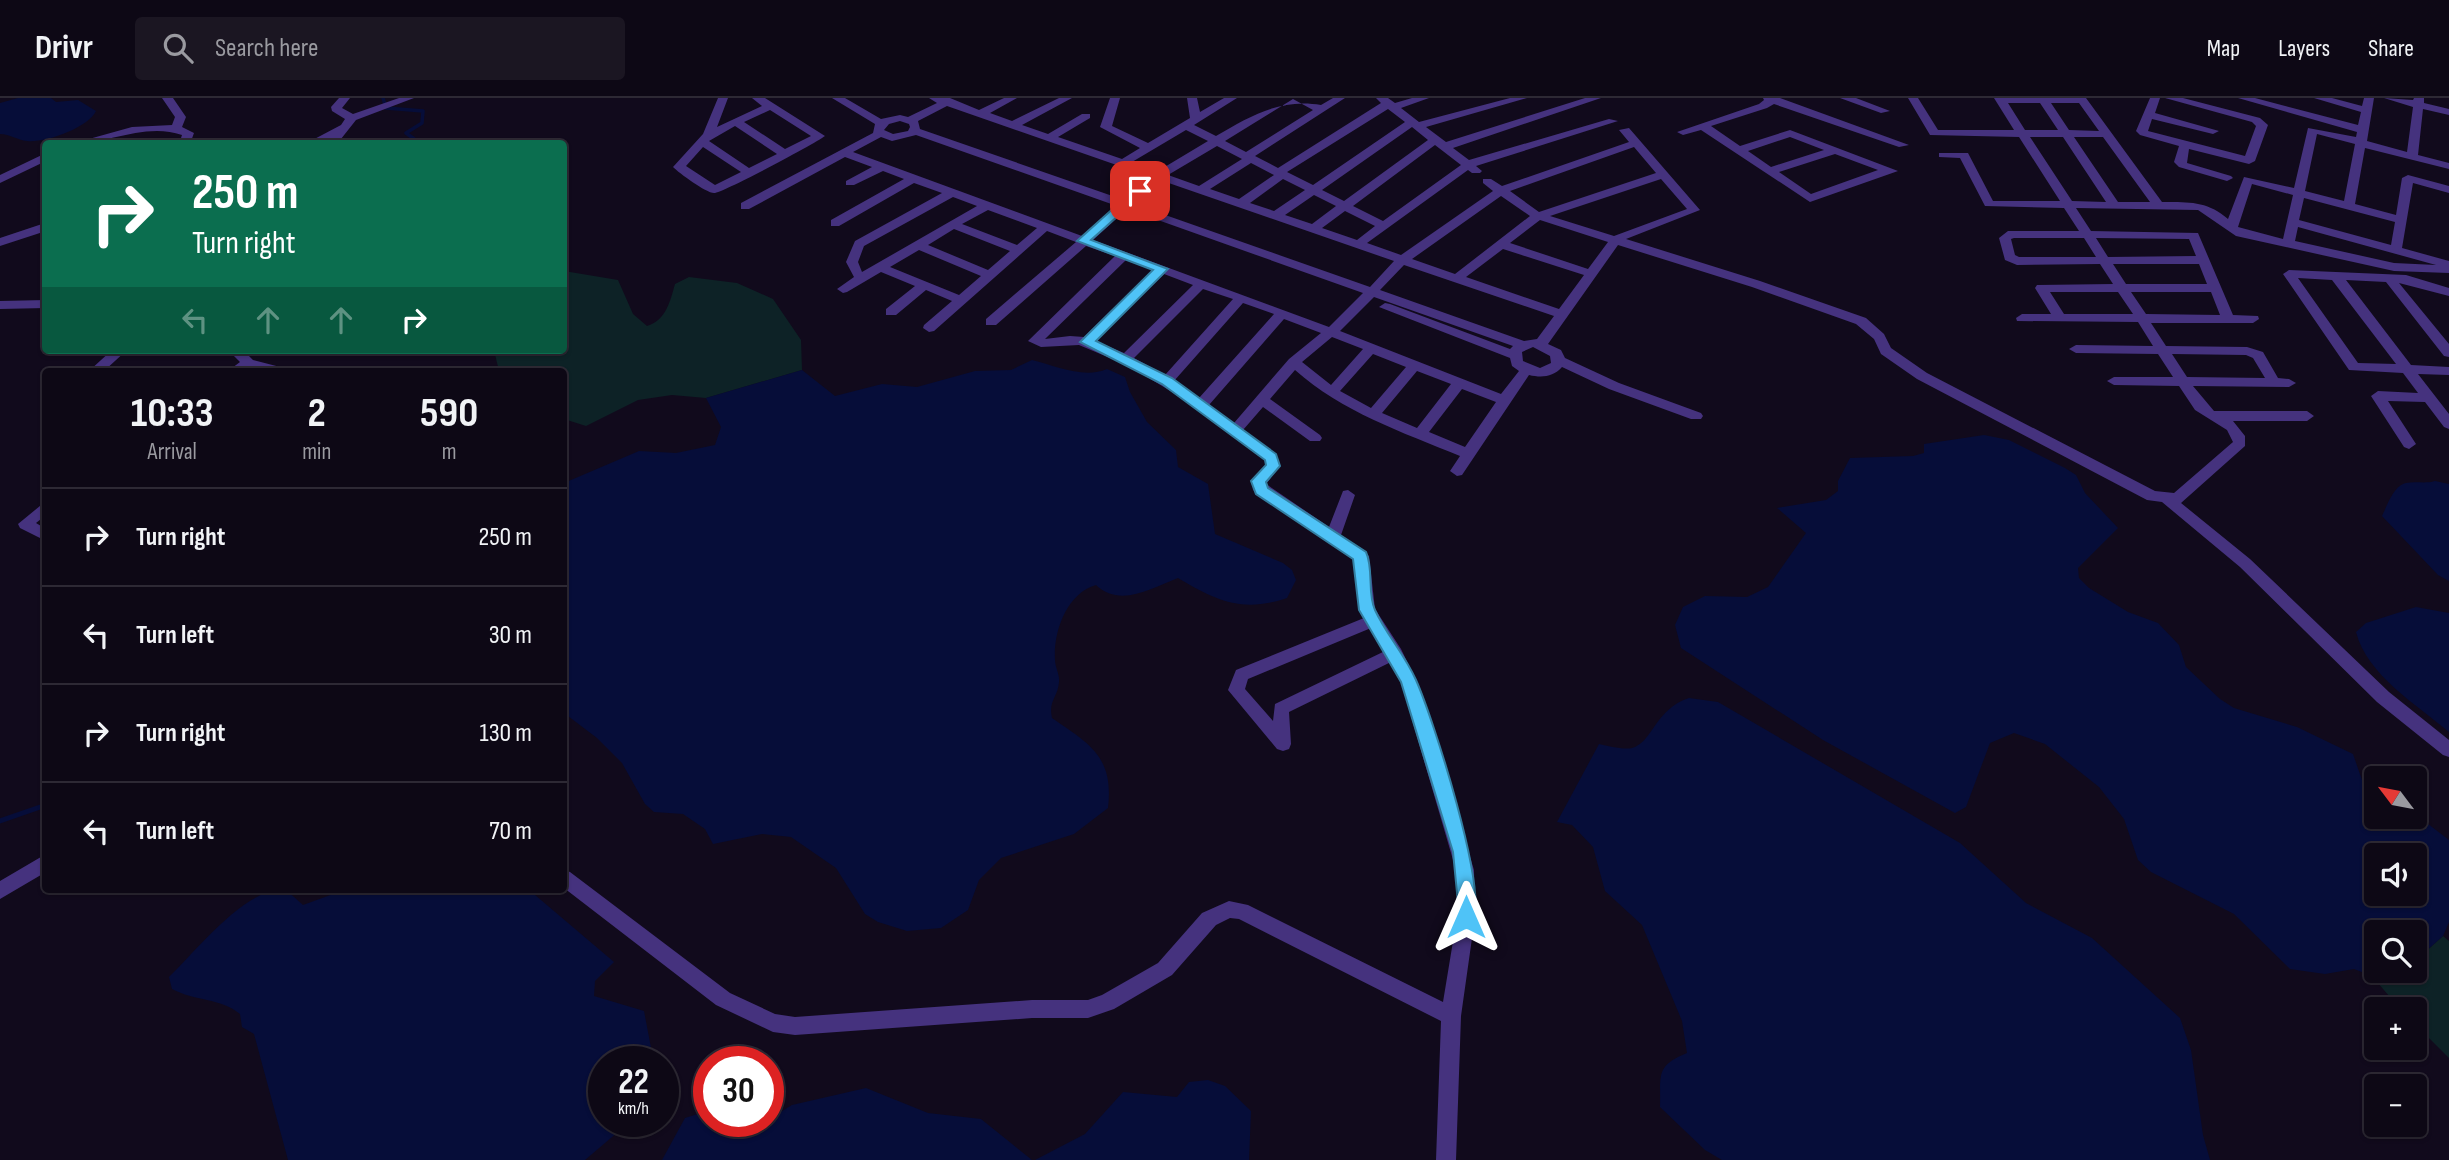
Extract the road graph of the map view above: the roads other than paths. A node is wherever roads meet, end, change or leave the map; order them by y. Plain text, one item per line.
1 (167, 98) edge
2 (345, 98) edge
3 (409, 98) edge
4 (723, 98) edge
5 (757, 98) edge
6 (837, 98) edge
7 (852, 98) edge
8 (1012, 98) edge
9 (1067, 98) edge
10 (1115, 98) edge
11 (1192, 98) edge
12 (1232, 98) edge
13 (1288, 98) edge
14 (1298, 98) edge
15 (1340, 98) edge
16 (1424, 98) edge
17 (1522, 98) edge
18 (1542, 98) edge
19 (1845, 98) edge
20 (1913, 98) edge
21 (2155, 98) edge
22 (2170, 98) edge
23 (2243, 98) edge
24 (2319, 98) edge
25 (2389, 98) edge
26 (1772, 99) edge
27 (2000, 99) edge
28 (2043, 99) edge
29 (2084, 99) edge
30 (944, 100) edge
31 (2270, 102) edge
32 (2419, 102) edge
33 (1387, 103) edge
34 (2368, 104) edge
35 (1595, 105) edge
36 (770, 106) junction
37 (1322, 110) junction
38 (1558, 110) junction
39 (1885, 111) dead end
40 (2221, 112) junction
41 (2449, 112) edge
42 (978, 115) junction
43 (2148, 115) junction
44 (1086, 116) dead end
45 (352, 118) junction
46 (736, 122) junction
47 (1191, 123) junction
48 (1416, 124) junction
49 (884, 125) junction
50 (342, 127) junction
51 (1011, 127) junction
52 (1705, 127) junction
53 (911, 128) junction
54 (176, 129) junction
55 (1625, 130) dead end
56 (2213, 131) junction
57 (1683, 132) dead end
58 (2022, 132) junction
59 (2064, 133) junction
60 (2108, 134) junction
61 (706, 138) junction
62 (2361, 138) junction
63 (1047, 139) junction
64 (93, 140) edge
65 (186, 140) edge
66 (318, 140) edge
67 (334, 140) edge
68 (1216, 140) junction
69 (1441, 142) junction
70 (1636, 144) junction
71 (2185, 144) junction
72 (1903, 145) dead end
73 (1150, 148) junction
74 (1738, 150) junction
75 (1835, 150) junction
76 (2207, 150) junction
77 (844, 153) junction
78 (785, 154) junction
79 (1943, 155) dead end
80 (2412, 156) junction
81 (1249, 157) junction
82 (42, 158) edge
83 (1121, 164) junction
84 (2449, 166) edge
85 (882, 167) junction
86 (1769, 172) junction
87 (750, 173) junction
88 (1281, 173) junction
89 (1478, 173) junction
90 (1663, 174) junction
91 (1157, 177) junction
92 (914, 178) junction
93 (2227, 178) dead end
94 (0, 180) edge
95 (850, 183) dead end
96 (1313, 190) junction
97 (1502, 190) junction
98 (2449, 190) edge
99 (1199, 191) junction
100 (951, 192) junction
101 (2300, 192) junction
102 (986, 205) junction
103 (1239, 205) junction
104 (2114, 205) junction
105 (745, 206) dead end
106 (1345, 206) junction
107 (2069, 206) junction
108 (2159, 206) junction
109 (2349, 206) junction
110 (1121, 208) junction
111 (1538, 216) junction
112 (1274, 217) junction
113 (2401, 220) junction
114 (2293, 222) junction
115 (835, 223) dead end
116 (953, 225) junction
117 (1382, 225) junction
118 (1045, 227) junction
119 (42, 229) edge
120 (2231, 229) junction
121 (1312, 230) junction
122 (2086, 233) junction
123 (1616, 239) junction
124 (1083, 241) junction
125 (0, 242) edge
126 (918, 245) junction
127 (1357, 245) junction
128 (1503, 245) junction
129 (2288, 245) junction
130 (1019, 250) junction
131 (2396, 250) junction
132 (1124, 255) junction
133 (2202, 260) junction
134 (1401, 261) junction
135 (2104, 261) junction
136 (880, 267) junction
137 (2449, 267) edge
138 (1162, 269) junction
139 (1592, 274) junction
140 (990, 275) junction
141 (2336, 276) junction
142 (862, 278) junction
143 (2389, 278) junction
144 (1457, 279) junction
145 (1201, 284) junction
146 (924, 285) junction
147 (2120, 287) junction
148 (2215, 288) junction
149 (843, 289) dead end
150 (2449, 292) edge
151 (1367, 294) junction
152 (1241, 298) junction
153 (961, 300) junction
154 (42, 304) edge
155 (0, 305) edge
156 (891, 312) dead end
157 (1282, 313) junction
158 (1560, 314) junction
159 (2022, 318) dead end
160 (2060, 318) junction
161 (2141, 318) junction
162 (2253, 319) dead end
163 (2228, 320) junction
164 (991, 322) dead end
165 (929, 328) dead end
166 (1326, 333) junction
167 (1087, 342) junction
168 (1541, 344) junction
169 (1372, 347) junction
170 (2076, 349) dead end
171 (1518, 350) junction
172 (2161, 350) junction
173 (2449, 353) edge
174 (115, 354) edge
175 (239, 354) edge
176 (1124, 360) junction
177 (1293, 362) junction
178 (1416, 364) junction
179 (1557, 364) junction
180 (254, 367) edge
181 (99, 368) edge
182 (2407, 369) junction
183 (1526, 370) junction
184 (2449, 371) edge
185 (1167, 381) junction
186 (2114, 381) dead end
187 (1460, 382) junction
188 (2182, 382) junction
189 (1331, 393) junction
190 (2429, 398) junction
191 (1262, 400) junction
192 (1504, 400) junction
193 (1201, 405) junction
194 (1374, 413) junction
195 (1696, 416) dead end
196 (2212, 416) junction
197 (2308, 416) dead end
198 (2449, 424) edge
199 (1235, 431) junction
200 (1420, 434) junction
201 (1315, 438) dead end
202 (2409, 444) dead end
203 (1468, 454) junction
204 (1457, 471) dead end
205 (1348, 495) dead end
206 (2168, 500) junction
207 (42, 509) edge
208 (42, 534) edge
209 (1332, 538) junction
210 (1371, 621) junction
211 (1395, 653) junction
212 (2449, 750) edge
213 (42, 865) edge
214 (567, 880) edge
215 (0, 891) edge
216 (1451, 1016) junction
217 (1446, 1160) edge

1 - 54 street
2 - 45 street
3 - 45 street
4 - 61 street
5 - 36 street
6 - 49 street
7 - 49 street
8 - 42 street
9 - 51 street
10 - 73 street
11 - 47 street
12 - 47 street
13 - 68 street
14 - 37 street
15 - 37 street
16 - 33 street
17 - 48 street
18 - 38 street
19 - 39 street
20 - 58 street
21 - 43 street
22 - 40 street
23 - 31 street
24 - 34 street
25 - 32 street
26 - 52 street
26 - 72 street
27 - 28 street
27 - 58 street
28 - 29 street
28 - 59 street
29 - 60 street
30 - 42 street
30 - 53 street
31 - 62 street
32 - 41 street
32 - 80 street
33 - 48 street
33 - 88 street
34 - 62 street
35 - 38 street
35 - 89 street
36 - 46 street
36 - 78 street
37 - 81 street
38 - 69 street
40 - 56 street
40 - 76 street
42 - 51 street
43 - 56 street
43 - 71 street
44 - 63 street
45 - 50 street
46 - 61 street
46 - 78 street
47 - 68 street
47 - 73 street
48 - 69 street
48 - 96 street
49 - 53 street
49 - 53 street
49 - 77 street
50 - 66 street
50 - 67 street
51 - 63 street
52 - 57 street
52 - 74 street
53 - 110 street
54 - 64 street
54 - 65 street
55 - 70 street
56 - 76 street
58 - 59 street
58 - 107 street
59 - 60 street
59 - 104 street
60 - 108 street
61 - 87 street
61 - 87 street
62 - 80 street
62 - 101 street
62 - 109 street
63 - 83 street
68 - 81 street
68 - 91 street
69 - 89 street
69 - 106 street
70 - 90 street
70 - 97 street
71 - 76 street
71 - 93 street
73 - 83 street
74 - 75 street
74 - 86 street
75 - 86 street
75 - 86 street
77 - 85 street
77 - 105 street
78 - 87 street
79 - 107 street
80 - 84 street
81 - 88 street
81 - 99 street
82 - 94 street
83 - 91 street
85 - 92 street
85 - 95 street
88 - 96 street
88 - 103 street
89 - 97 street
89 - 117 street
90 - 111 street
90 - 123 street
91 - 99 street
91 - 110 street
92 - 100 street
92 - 115 street
96 - 106 street
96 - 112 street
97 - 111 street
97 - 134 street
98 - 113 street
99 - 103 street
100 - 102 street
100 - 142 street
101 - 109 street
101 - 114 street
101 - 120 street
102 - 116 street
102 - 118 street
103 - 112 street
104 - 107 street
104 - 108 street
106 - 117 street
106 - 121 street
107 - 122 street
108 - 120 street
109 - 113 street
110 - 124 street
110 - 151 street
111 - 123 street
111 - 128 street
112 - 121 street
113 - 131 street
114 - 129 street
114 - 131 street
116 - 126 street
116 - 130 street
117 - 127 street
118 - 124 street
118 - 130 street
119 - 125 street
120 - 129 street
121 - 127 street
122 - 133 street
122 - 135 street
122 - 135 street
123 - 139 street
123 - 206 street
124 - 132 street
124 - 164 street
126 - 136 street
126 - 140 street
127 - 134 street
128 - 139 street
128 - 144 street
129 - 137 street
130 - 140 street
131 - 137 street
132 - 138 street
132 - 167 street
133 - 135 street
133 - 148 street
134 - 144 street
134 - 151 street
135 - 147 street
136 - 142 street
136 - 146 street
138 - 145 street
138 - 167 street
139 - 158 street
140 - 153 street
141 - 143 street
141 - 182 street
141 - 182 street
142 - 149 street
143 - 150 street
143 - 173 street
144 - 158 street
145 - 152 street
145 - 176 street
146 - 153 street
146 - 156 street
147 - 148 street
147 - 160 street
147 - 161 street
148 - 163 street
151 - 166 street
151 - 171 street
152 - 157 street
152 - 185 street
153 - 165 street
154 - 155 street
157 - 166 street
157 - 193 street
158 - 168 street
159 - 160 street
160 - 161 street
161 - 163 street
161 - 172 street
162 - 163 street
166 - 169 street
166 - 177 street
167 - 176 street
168 - 171 street
168 - 179 street
169 - 178 street
169 - 189 street
170 - 172 street
171 - 183 street
172 - 188 street
172 - 188 street
174 - 181 street
175 - 180 street
176 - 185 street
177 - 189 street
177 - 191 street
178 - 187 street
178 - 194 street
179 - 183 street
179 - 195 street
182 - 184 street
182 - 190 street
183 - 192 street
185 - 193 street
186 - 188 street
187 - 192 street
187 - 200 street
188 - 196 street
189 - 194 street
190 - 198 street
190 - 202 street
191 - 199 street
191 - 201 street
192 - 203 street
193 - 199 street
194 - 200 street
196 - 197 street
196 - 206 street
199 - 209 street
200 - 203 street
203 - 204 street
205 - 209 street
206 - 212 street
207 - 208 street
209 - 210 street
210 - 211 street
210 - 211 street
211 - 216 street
213 - 215 street
214 - 216 street
216 - 217 street

